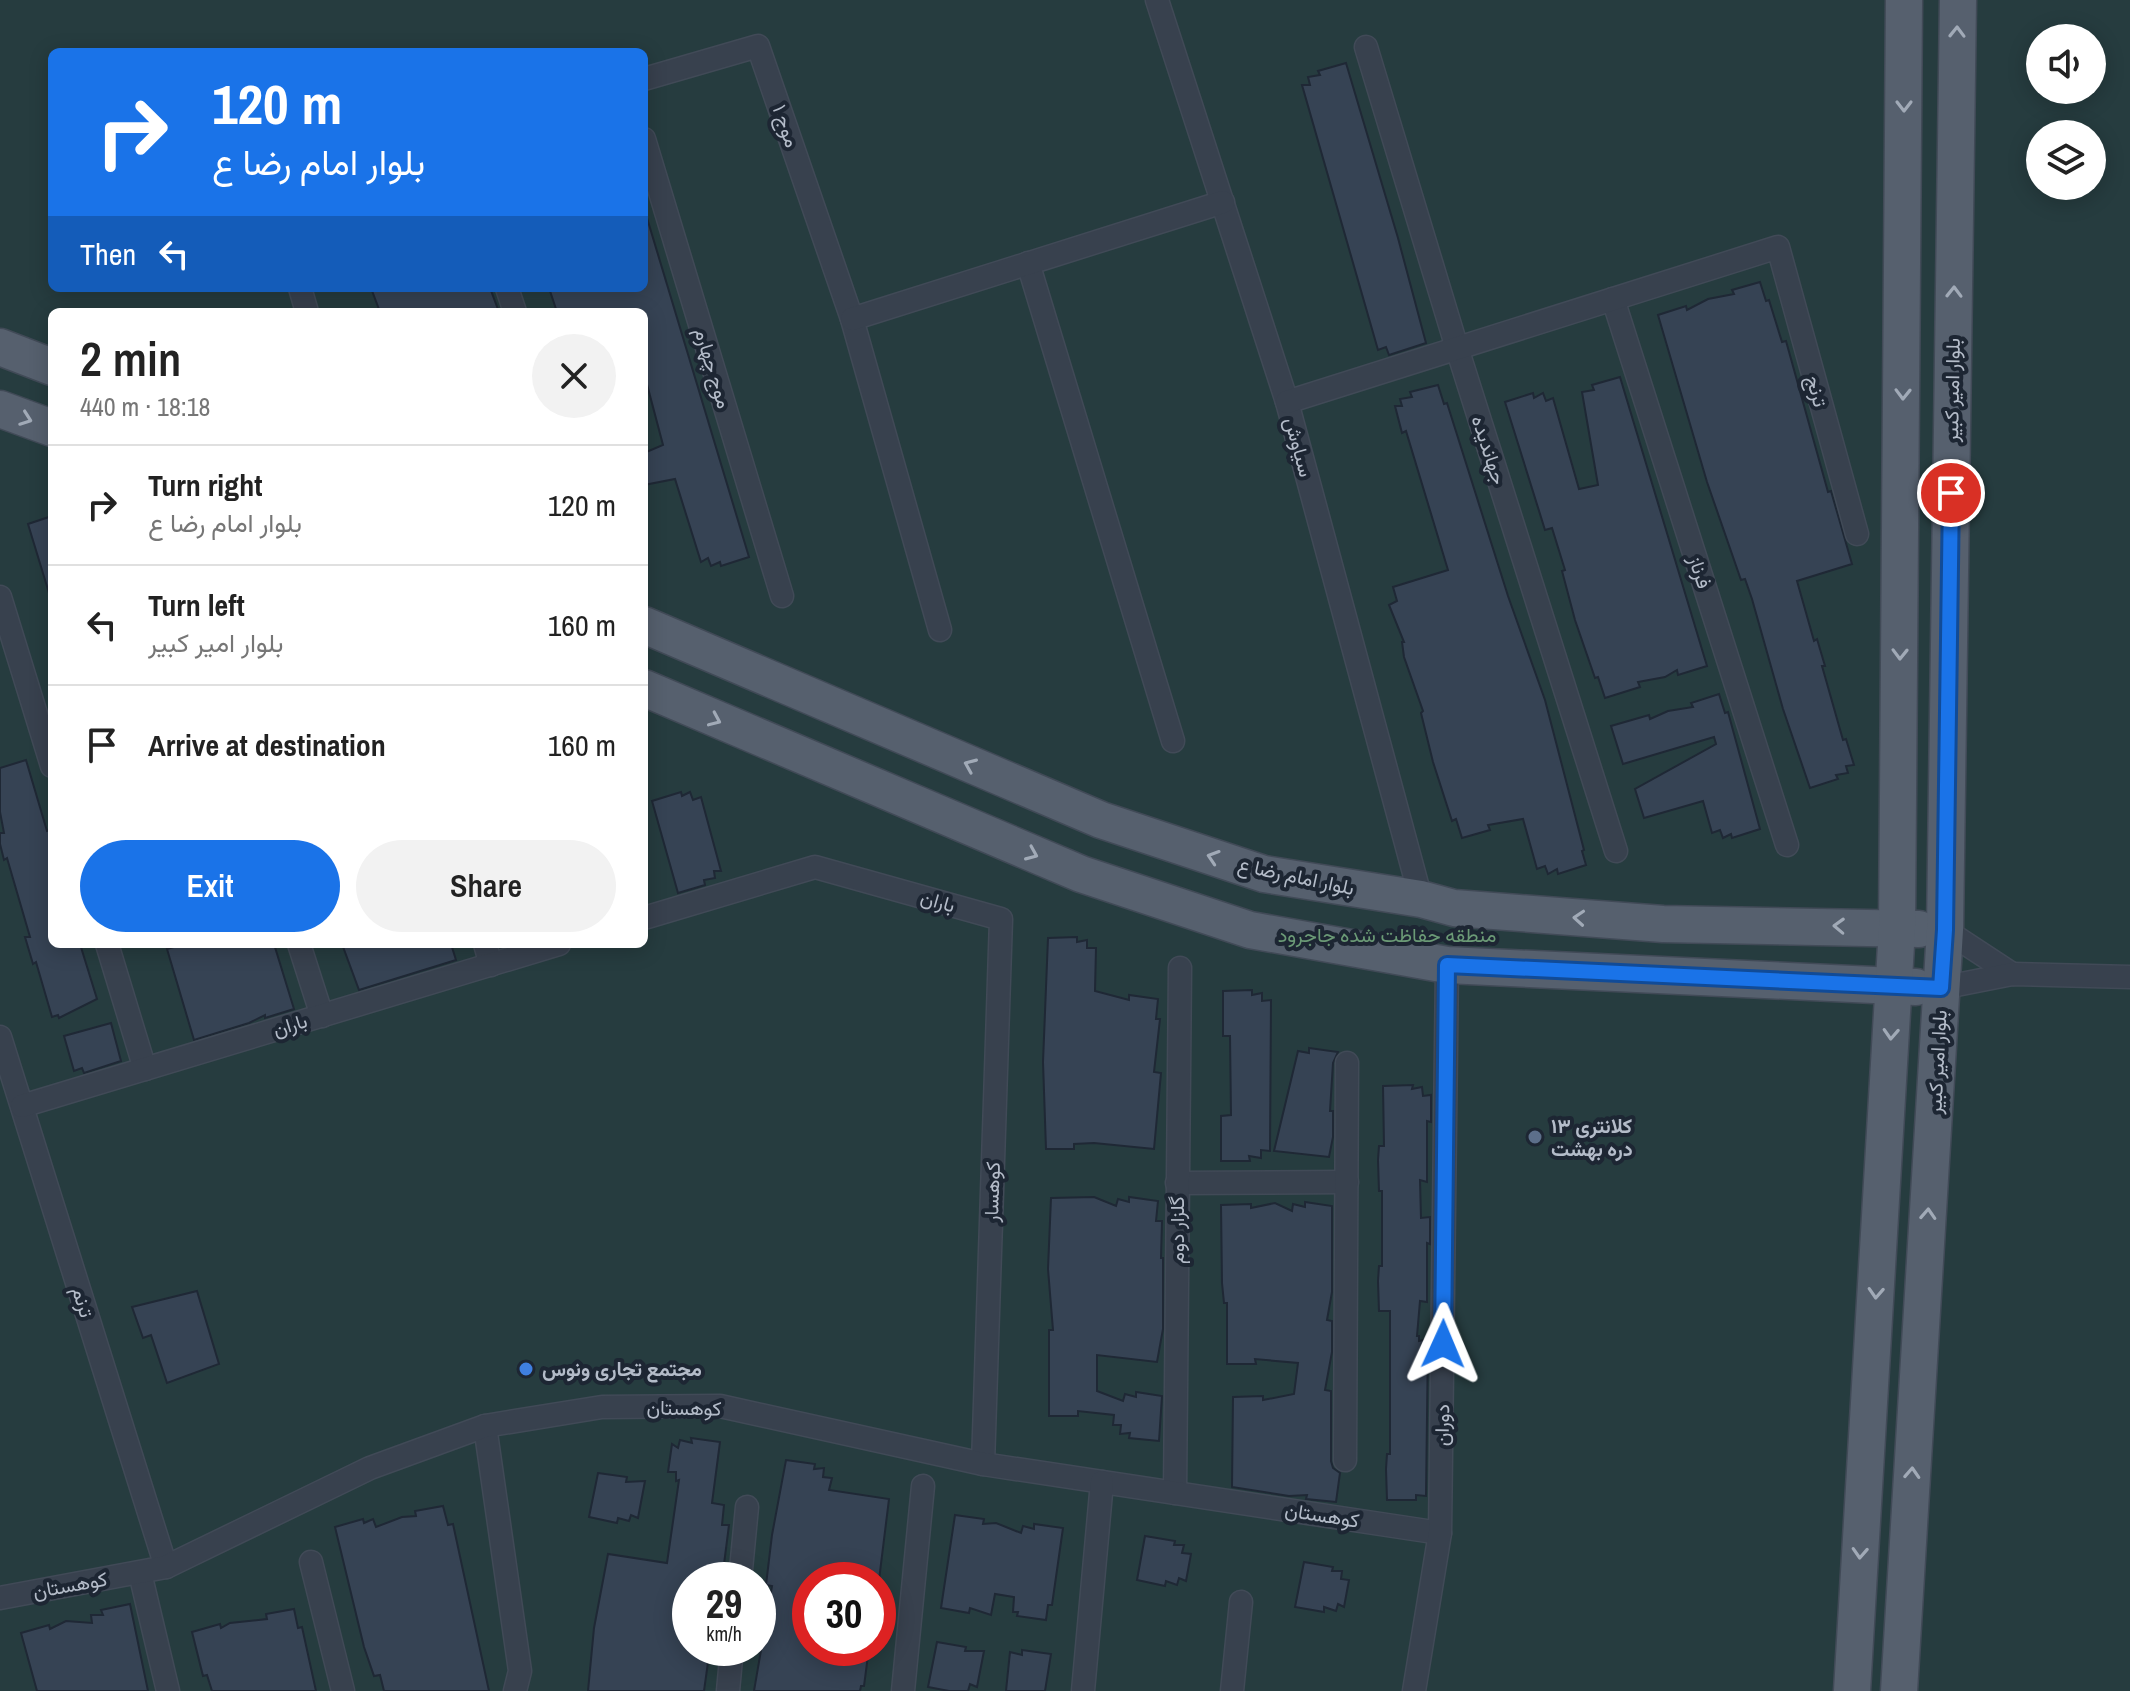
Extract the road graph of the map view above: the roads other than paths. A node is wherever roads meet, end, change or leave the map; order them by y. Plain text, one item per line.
1 (1157, 0) edge
2 (1904, 0) edge
3 (1958, 0) edge
4 (1366, 47) dead end
5 (648, 78) edge
6 (648, 152) edge
7 (1955, 181) junction
8 (1904, 198) junction
9 (1223, 202) junction
10 (1028, 263) junction
11 (1613, 299) junction
12 (852, 319) junction
13 (0, 347) edge
14 (1457, 348) junction
15 (48, 365) edge
16 (1287, 402) junction
17 (0, 409) edge
18 (48, 427) edge
19 (1857, 534) dead end
20 (782, 596) dead end
21 (0, 597) edge
22 (648, 627) edge
23 (940, 630) dead end
24 (648, 690) edge
25 (794, 691) junction
26 (1173, 741) dead end
27 (771, 744) junction
28 (48, 753) edge
29 (1787, 845) dead end
30 (1616, 851) dead end
31 (1421, 899) junction
32 (648, 917) edge
33 (1001, 919) joint
34 (1897, 928) junction
35 (1945, 930) junction
36 (108, 948) edge
37 (300, 948) edge
38 (531, 948) edge
39 (488, 954) edge
40 (1447, 965) junction
41 (1180, 968) dead end
42 (2012, 974) junction
43 (2130, 977) edge
44 (1894, 986) junction
45 (1941, 988) junction
46 (322, 1016) junction
47 (0, 1037) edge
48 (1347, 1063) dead end
49 (145, 1069) junction
50 (22, 1106) junction
51 (1347, 1182) junction
52 (1177, 1183) junction
53 (485, 1426) junction
54 (1345, 1460) dead end
55 (983, 1464) junction
56 (1102, 1482) junction
57 (923, 1486) dead end
58 (1175, 1493) junction
59 (747, 1507) dead end
60 (1440, 1533) junction
61 (311, 1562) dead end
62 (742, 1562) edge
63 (166, 1567) junction
64 (140, 1573) junction
65 (0, 1598) edge
66 (1241, 1602) dead end
67 (730, 1666) edge
68 (168, 1691) edge
69 (343, 1691) edge
70 (515, 1691) edge
71 (728, 1691) edge
72 (903, 1691) edge
73 (1083, 1691) edge
74 (1232, 1691) edge
75 (1414, 1691) edge
76 (1852, 1691) edge
77 (1899, 1691) edge

1 - 9 street, سیاوش
2 -> 8 main road
7 -> 3 main road, بلوار امیر کبیر
4 - 14 street, جهاندیده
5 - 12 street, موج ۱
6 - 20 street, موج چهارم
7 - 8 main road
35 -> 7 main road, بلوار امیر کبیر
8 -> 34 main road
9 - 10 street
9 - 16 street, سیاوش
10 - 12 street
10 - 26 street
11 - 14 street
11 - 19 street, ترنج
11 - 29 street, فرناز
12 - 23 street
13 - 15 main road
14 - 16 street
14 - 30 street, جهاندیده
16 - 31 street, سیاوش
17 -> 18 main road
21 - 28 street
22 - 25 main road, بلوار امام رضا ع
24 -> 27 main road
25 - 27 main road
31 -> 25 main road, بلوار امام رضا ع
27 -> 40 main road
34 -> 31 main road, بلوار امام رضا ع
32 - 33 street, باران
33 - 55 street, کوهسار
34 - 35 main road, بلوار امام رضا ع
34 - 44 main road
35 - 42 street
35 - 45 main road, بلوار امیر کبیر
36 - 49 street
37 - 46 street
38 - 39 street, باران
39 - 46 street, باران
40 - 44 main road
40 - 60 street, دوران
41 - 52 street, گلزار دوم
42 - 43 street
42 - 45 street
44 - 45 main road
44 -> 76 main road
77 -> 45 main road, بلوار امیر کبیر
46 - 49 street, باران
47 - 50 street, ترنم
48 - 51 street
49 - 50 street, باران
50 - 63 street, ترنم
51 - 52 street
51 - 54 street
52 - 58 street, گلزار دوم
53 - 55 street, کوهستان
53 - 63 street, کوهستان
53 - 70 street
55 - 56 street, کوهستان
56 - 58 street, کوهستان
56 - 73 street
57 - 72 street
58 - 60 street, کوهستان
59 - 62 street
60 - 75 street, دوران
61 - 69 street
63 - 64 street, کوهستان
64 - 65 street, کوهستان
64 - 68 street
66 - 74 street
67 - 71 street

